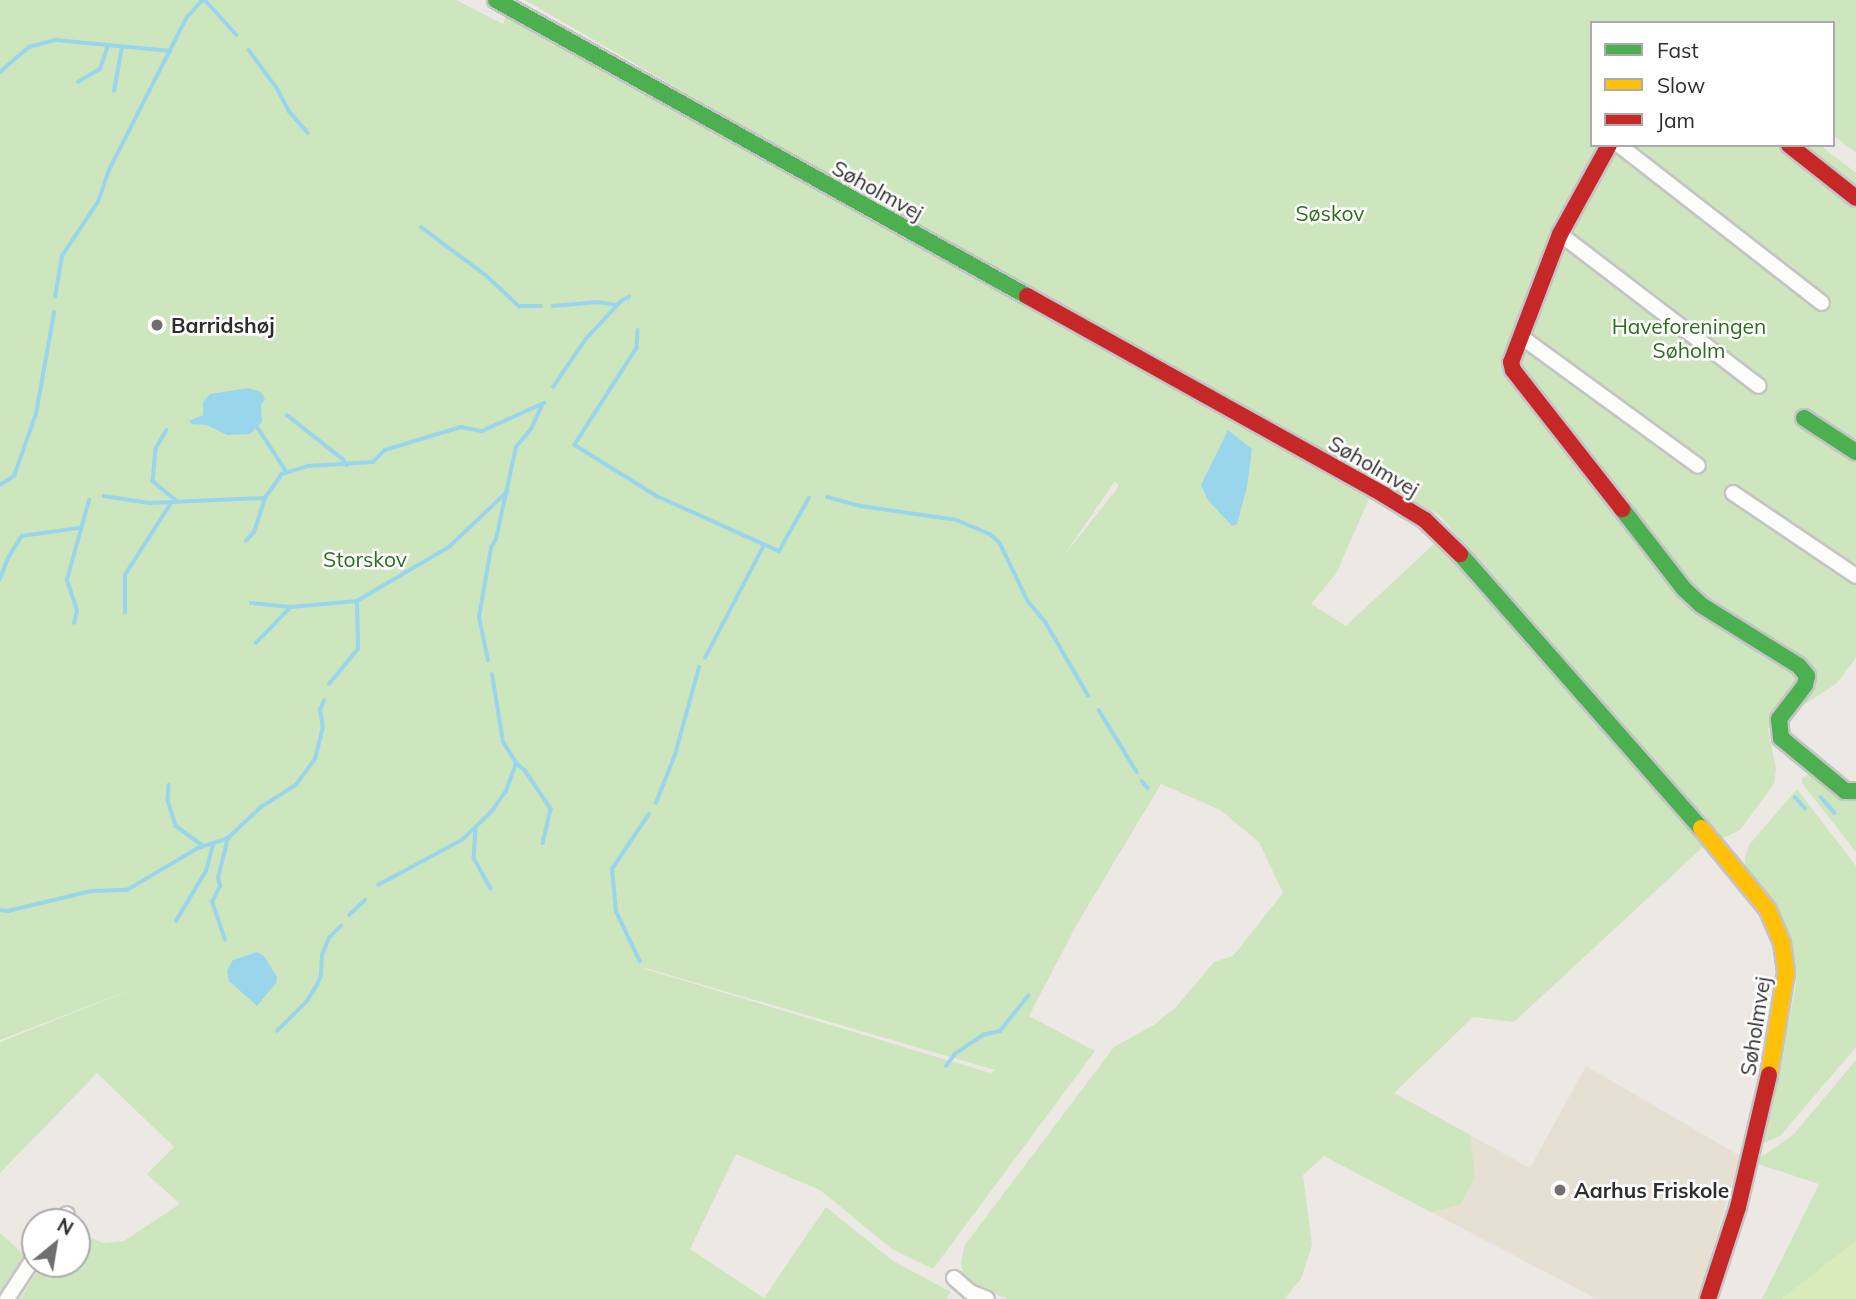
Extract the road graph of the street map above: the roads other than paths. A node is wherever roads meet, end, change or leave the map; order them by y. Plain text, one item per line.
1 (496, 0) edge
2 (1608, 147) edge
3 (1622, 147) edge
4 (1792, 147) edge
5 (1856, 198) edge
6 (1560, 234) junction
7 (1822, 303) dead end
8 (1520, 336) junction
9 (1759, 386) dead end
10 (1804, 418) dead end
11 (1856, 453) edge
12 (1698, 466) dead end
13 (1733, 493) dead end
14 (1856, 576) edge
15 (1856, 791) edge
16 (21, 1278) edge
17 (954, 1278) dead end
18 (7, 1299) edge
19 (987, 1299) edge
20 (1708, 1299) edge

1 - 20 street, Søholmvej
2 - 6 street
3 - 7 street
4 - 5 street
6 - 8 street
6 - 9 street
8 - 12 street
8 - 15 street
10 - 11 street
13 - 14 street
16 - 18 street
17 - 19 street

